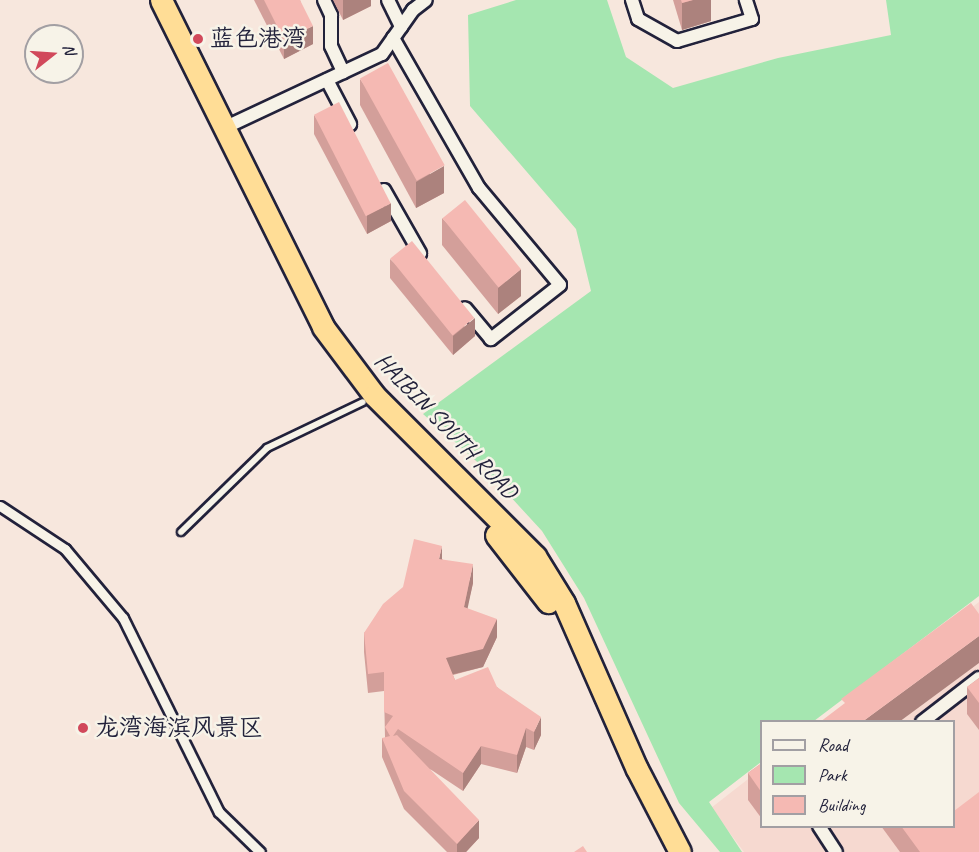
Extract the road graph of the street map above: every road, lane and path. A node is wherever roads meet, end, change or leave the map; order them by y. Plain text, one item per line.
1 (146, 0) edge
2 (161, 0) edge
3 (324, 0) edge
4 (388, 0) edge
5 (426, 0) edge
6 (632, 0) edge
7 (746, 0) edge
8 (401, 27) junction
9 (393, 38) junction
10 (343, 72) junction
11 (327, 80) junction
12 (224, 128) junction
13 (354, 132) edge
14 (376, 175) edge
15 (431, 266) edge
16 (453, 293) edge
17 (363, 402) junction
18 (0, 506) edge
19 (181, 532) dead end
20 (979, 678) edge
21 (925, 720) edge
22 (820, 828) edge
23 (260, 852) edge
24 (663, 852) edge
25 (680, 852) edge
26 (836, 852) edge

1 - 17 highway, HAIBIN SOUTH ROAD
2 - 12 highway, HAIBIN SOUTH ROAD
3 - 10 street
4 - 8 street
5 - 8 street
6 - 7 street
8 - 9 street
9 - 10 street
9 - 16 street
10 - 11 street
11 - 12 street
11 - 13 street
12 - 25 highway, HAIBIN SOUTH ROAD
14 - 15 street
17 - 19 lane
17 - 24 highway, HAIBIN SOUTH ROAD
18 - 23 street
20 - 21 street
22 - 26 street

